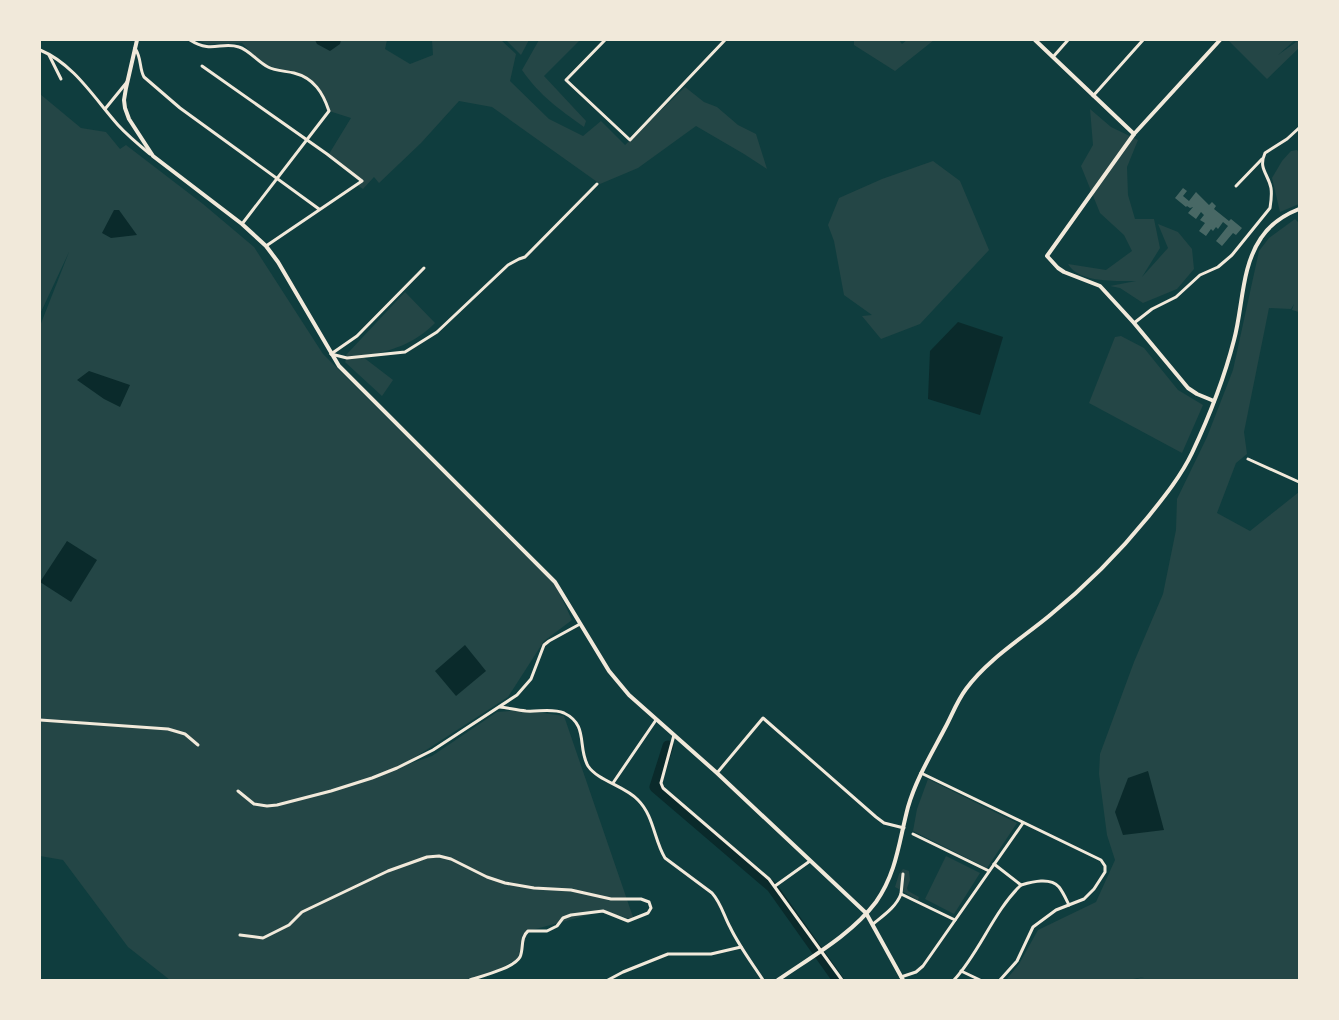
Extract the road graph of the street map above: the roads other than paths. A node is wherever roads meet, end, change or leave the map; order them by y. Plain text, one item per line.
1 (137, 40) edge
2 (190, 40) edge
3 (605, 40) edge
4 (726, 40) edge
5 (1036, 40) edge
6 (1068, 40) edge
7 (1143, 40) edge
8 (1220, 40) edge
9 (135, 48) junction
10 (40, 50) edge
11 (49, 54) junction
12 (1053, 57) junction
13 (202, 66) dead end
14 (61, 79) dead end
15 (128, 81) junction
16 (1094, 96) junction
17 (105, 109) junction
18 (1299, 128) edge
19 (1134, 134) junction
20 (307, 140) junction
21 (153, 156) junction
22 (1263, 158) junction
23 (278, 178) junction
24 (597, 184) dead end
25 (1236, 186) dead end
26 (319, 209) junction
27 (1299, 209) edge
28 (242, 224) junction
29 (266, 246) junction
30 (424, 268) dead end
31 (1134, 323) junction
32 (332, 354) junction
33 (1214, 401) junction
34 (1248, 459) dead end
35 (1299, 482) edge
36 (580, 624) junction
37 (500, 707) junction
38 (40, 720) edge
39 (656, 720) junction
40 (674, 734) junction
41 (198, 745) dead end
42 (717, 773) junction
43 (921, 773) junction
44 (613, 783) junction
45 (238, 791) dead end
46 (1023, 823) junction
47 (904, 828) junction
48 (914, 834) dead end
49 (810, 861) junction
50 (994, 864) junction
51 (989, 872) junction
52 (903, 874) dead end
53 (1021, 885) junction
54 (776, 886) junction
55 (901, 894) junction
56 (1069, 905) junction
57 (866, 913) junction
58 (955, 920) junction
59 (873, 924) junction
60 (240, 935) dead end
61 (741, 947) junction
62 (820, 950) junction
63 (961, 970) junction
64 (902, 978) edge
65 (470, 980) edge
66 (608, 980) edge
67 (764, 980) edge
68 (778, 980) edge
69 (842, 980) edge
70 (954, 980) edge
71 (980, 980) edge
72 (1000, 980) edge

1 - 9 street
2 - 20 street
3 - 4 street
5 - 12 street
6 - 12 street
7 - 16 street
8 - 19 street
9 - 15 street
9 - 23 street
10 - 11 street
11 - 14 street
11 - 17 street
12 - 16 street
13 - 20 street
15 - 17 street
15 - 21 street
16 - 19 street
17 - 21 street
18 - 22 street
19 - 31 street
20 - 23 street
20 - 26 street
21 - 28 street
22 - 25 street
22 - 31 street
23 - 26 street
23 - 28 street
24 - 32 street
26 - 29 street
27 - 33 street
28 - 29 street
29 - 32 street
30 - 32 street
31 - 33 street
32 - 36 street
33 - 43 street
34 - 35 street
36 - 37 street
36 - 39 street
37 - 44 street
37 - 45 street
38 - 41 street
39 - 40 street
39 - 44 street
40 - 42 street
40 - 54 street
42 - 47 street
42 - 49 street
43 - 46 street
43 - 47 street
44 - 61 street
46 - 50 street
46 - 56 street
47 - 57 street
48 - 51 street
49 - 54 street
49 - 57 street
50 - 51 street
50 - 53 street
51 - 58 street
52 - 55 street
53 - 56 street
53 - 63 street
54 - 62 street
55 - 58 street
55 - 59 street
56 - 72 street
57 - 59 street
57 - 62 street
58 - 64 street
59 - 64 street
60 - 65 street
61 - 66 street
61 - 67 street
62 - 68 street
62 - 69 street
63 - 70 street
63 - 71 street

